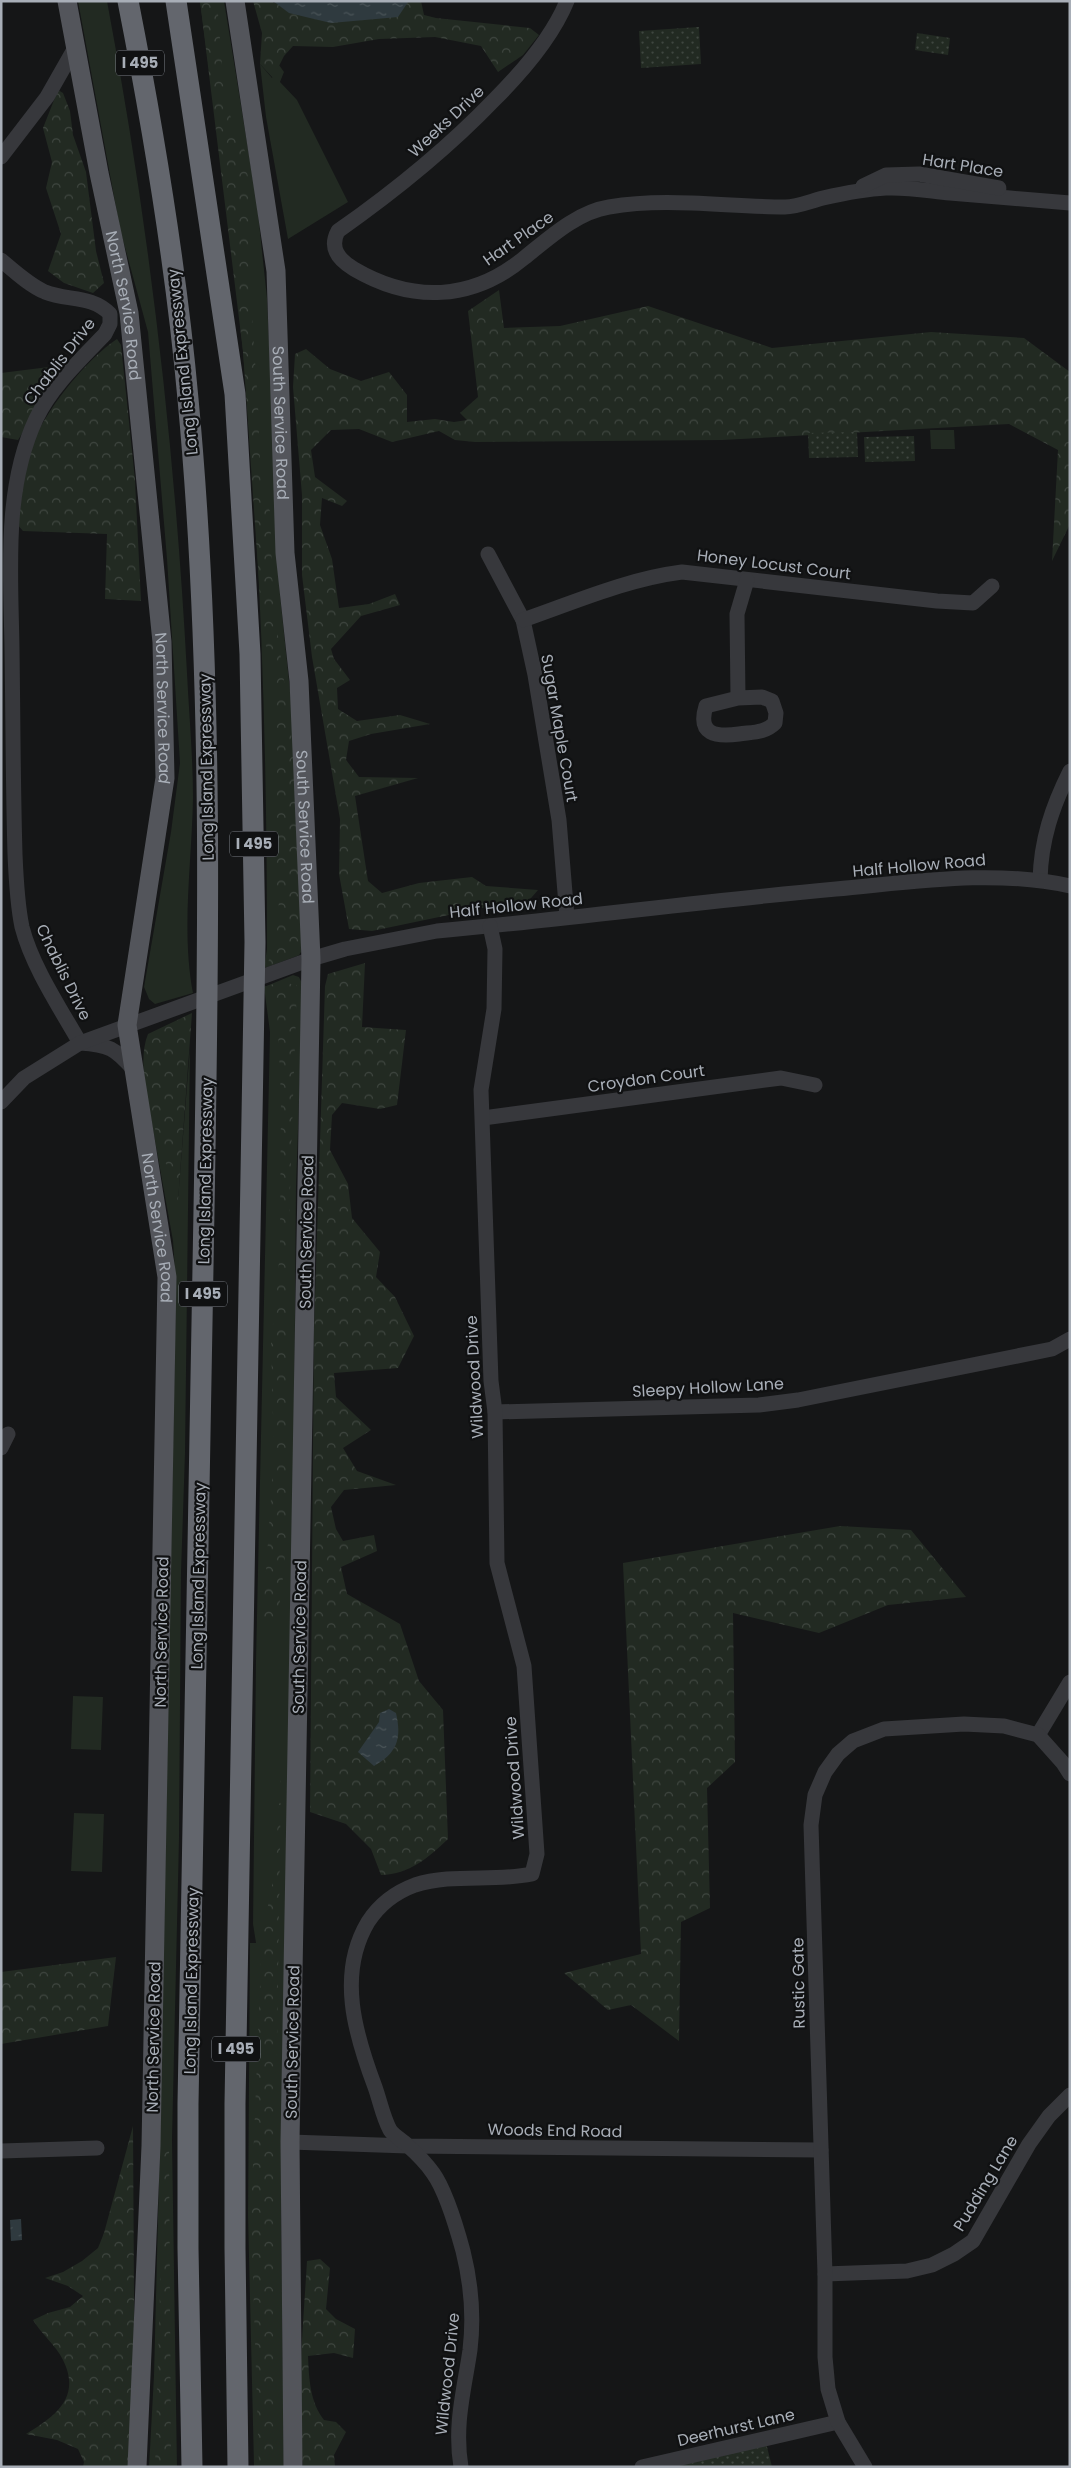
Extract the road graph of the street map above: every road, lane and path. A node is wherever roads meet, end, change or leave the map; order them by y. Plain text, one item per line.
1 (67, 1) edge
2 (119, 1) edge
3 (128, 1) edge
4 (176, 1) edge
5 (188, 1) edge
6 (235, 1) edge
7 (567, 1) edge
8 (76, 46) junction
9 (185, 62) junction
10 (152, 124) junction
11 (1, 157) edge
12 (1070, 202) edge
13 (333, 248) joint
14 (1, 260) edge
15 (6, 550) edge
16 (488, 554) dead end
17 (747, 580) junction
18 (992, 586) dead end
19 (523, 620) junction
20 (738, 698) junction
21 (1070, 771) edge
22 (7, 790) edge
23 (1040, 880) junction
24 (1070, 886) edge
25 (567, 917) junction
26 (490, 926) junction
27 (311, 960) junction
28 (127, 1025) junction
29 (80, 1043) junction
30 (134, 1070) junction
31 (815, 1085) dead end
32 (1, 1102) edge
33 (483, 1118) junction
34 (1070, 1339) edge
35 (495, 1412) junction
36 (8, 1434) dead end
37 (1, 1448) edge
38 (1070, 1682) edge
39 (1038, 1735) junction
40 (1070, 1774) edge
41 (1070, 2095) edge
42 (290, 2142) junction
43 (408, 2146) junction
44 (97, 2148) dead end
45 (820, 2150) junction
46 (1, 2151) edge
47 (825, 2274) junction
48 (838, 2422) junction
49 (138, 2467) edge
50 (192, 2467) edge
51 (238, 2467) edge
52 (293, 2467) edge
53 (461, 2467) edge
54 (642, 2467) edge
55 (865, 2467) edge

1 - 8 main road, North Service Road
2 - 10 highway
3 - 10 highway, Long Island Expressway / I 495
4 - 9 highway, I 495
5 - 9 highway
6 - 27 main road, South Service Road
7 - 13 street, Weeks Drive
8 - 11 street
8 - 28 main road, North Service Road
9 - 51 highway, I 495
10 - 50 highway, Long Island Expressway / I 495
12 - 13 street, Hart Place
14 - 15 street, Chablis Drive
15 - 22 street, Chablis Drive
16 - 19 street, Sugar Maple Court
17 - 18 street, Honey Locust Court
17 - 19 street, Honey Locust Court
17 - 20 street
19 - 25 street, Sugar Maple Court
20 - 20 street
21 - 23 street
22 - 29 street, Chablis Drive
23 - 24 street, Half Hollow Road
23 - 25 street, Half Hollow Road
25 - 26 street, Half Hollow Road
26 - 27 street, Half Hollow Road
26 - 33 street, Wildwood Drive
27 - 28 street, Half Hollow Road
27 - 42 main road, South Service Road
28 - 29 street, Half Hollow Road
28 - 30 main road, North Service Road
29 - 30 street
29 - 32 street, Half Hollow Road
30 - 49 main road, North Service Road
31 - 33 street, Croydon Court
33 - 35 street, Wildwood Drive
34 - 35 street, Sleepy Hollow Lane
35 - 43 street, Wildwood Drive
36 - 37 street
38 - 39 street
39 - 40 street
39 - 45 street, Rustic Gate
41 - 47 street, Pudding Lane
42 - 43 street, Woods End Road
42 - 52 main road, South Service Road
43 - 45 street, Woods End Road
43 - 53 street, Wildwood Drive
44 - 46 street
45 - 47 street, Rustic Gate
47 - 48 street, Rustic Gate
48 - 54 street, Deerhurst Lane
48 - 55 street, Rustic Gate

